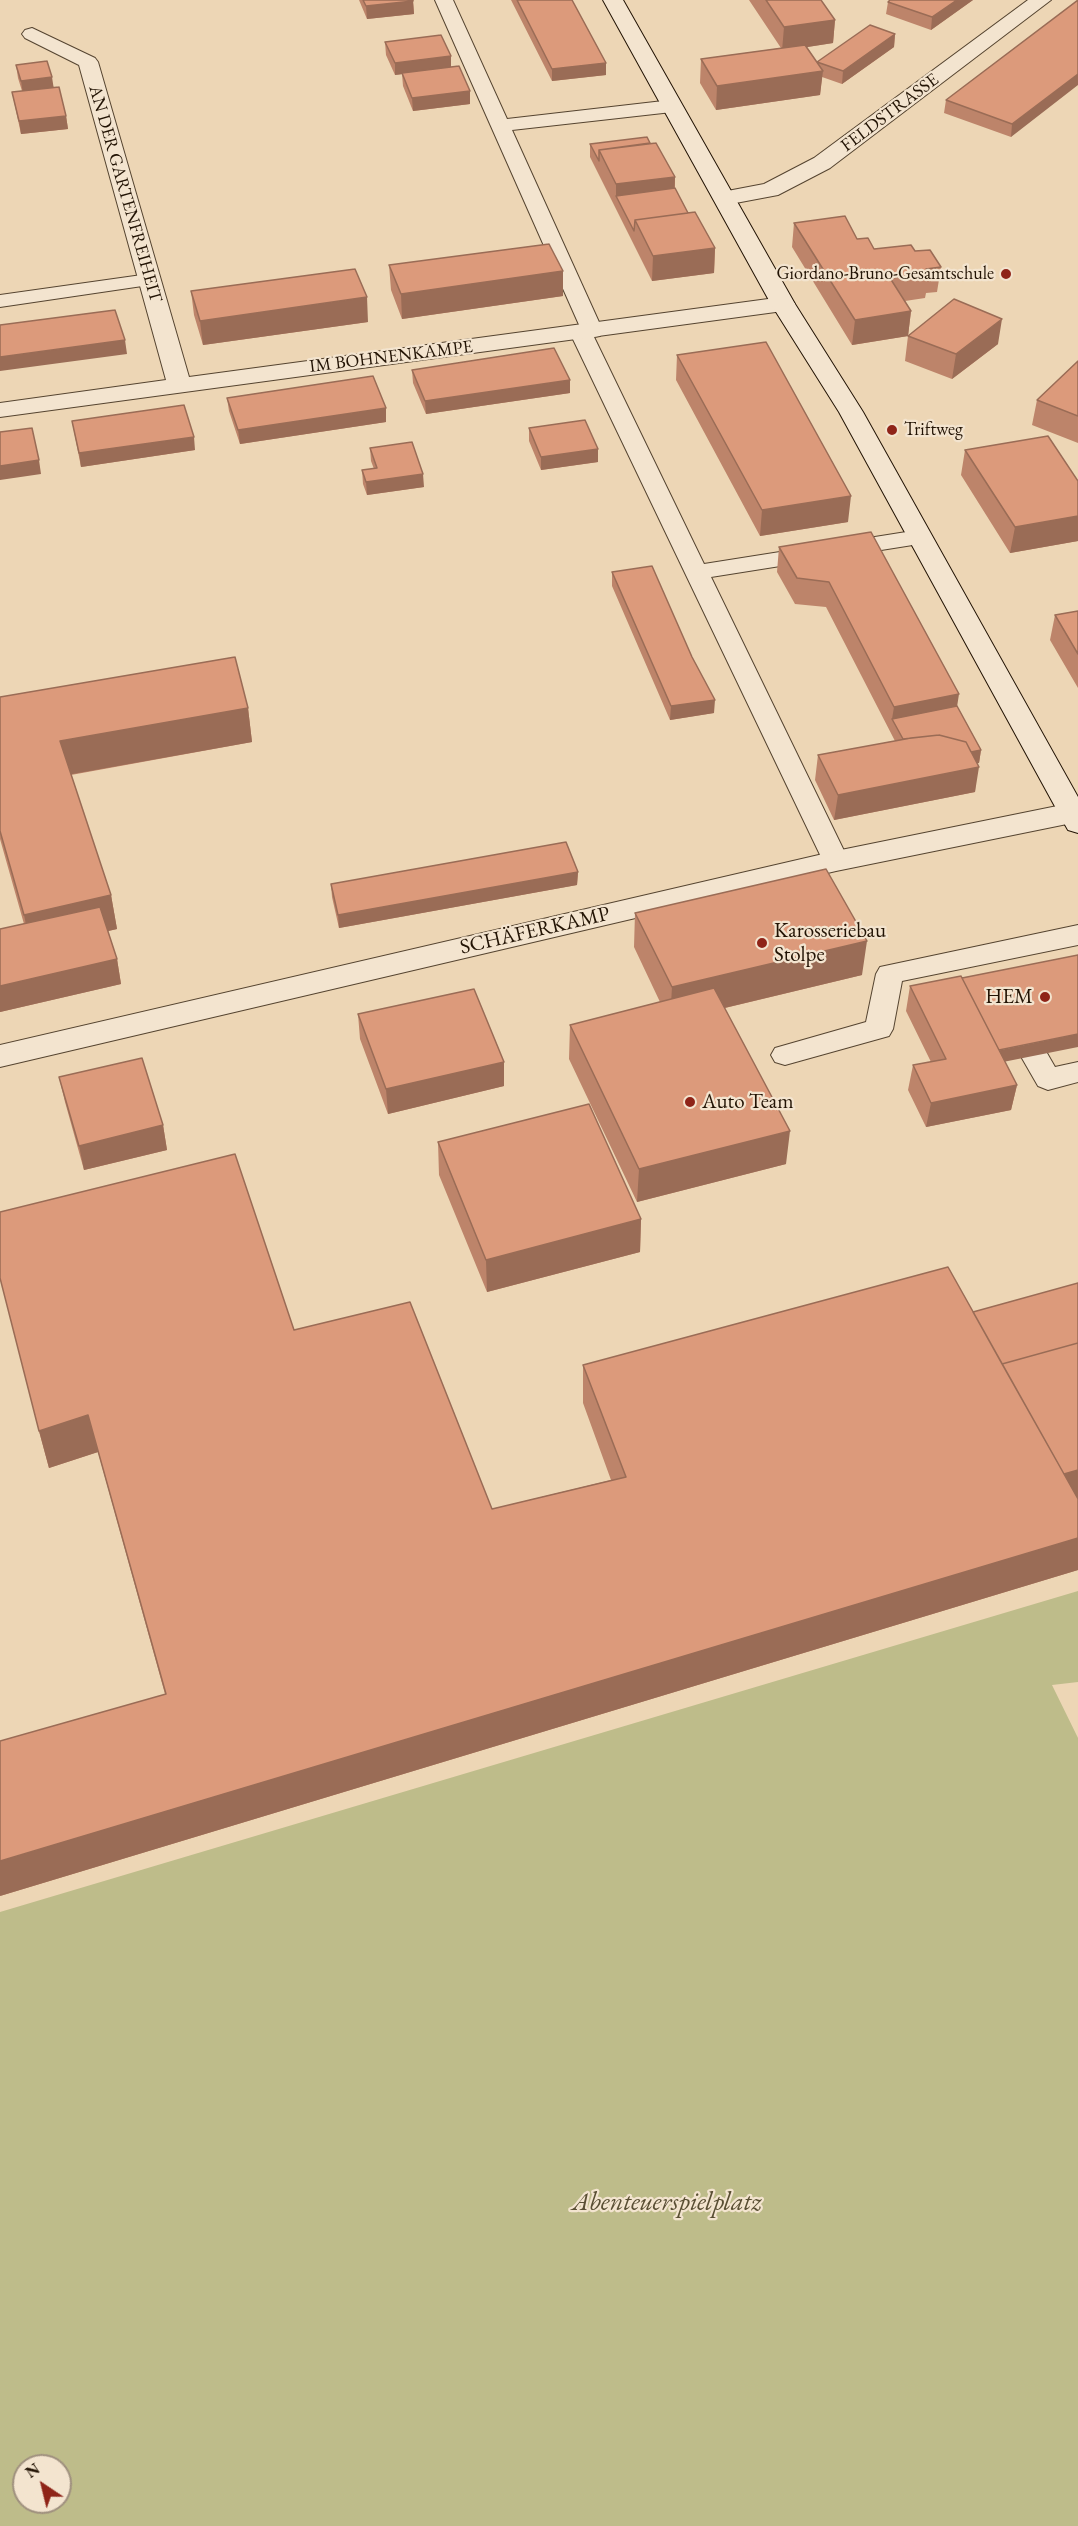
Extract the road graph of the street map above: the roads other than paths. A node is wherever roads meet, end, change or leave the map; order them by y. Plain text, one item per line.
1 (444, 0) edge
2 (613, 0) edge
3 (1041, 0) edge
4 (32, 34) dead end
5 (672, 106) junction
6 (500, 126) junction
7 (725, 198) junction
8 (149, 280) junction
9 (0, 301) edge
10 (783, 304) junction
11 (586, 332) junction
12 (179, 385) junction
13 (0, 410) edge
14 (919, 537) junction
15 (698, 572) junction
16 (1075, 818) edge
17 (836, 861) junction
18 (1078, 935) edge
19 (989, 976) junction
20 (785, 1055) dead end
21 (0, 1056) edge
22 (1078, 1072) edge

1 - 6 lane
2 - 5 street
3 - 7 street, FELDSTRASSE
4 - 8 street, AN DER GARTENFREIHEIT
5 - 6 lane
5 - 7 street
6 - 11 lane
7 - 10 street
8 - 9 lane
8 - 12 street, AN DER GARTENFREIHEIT
10 - 11 street, IM BOHNENKAMPE
10 - 14 street
11 - 12 street, IM BOHNENKAMPE
11 - 15 lane
12 - 13 street, IM BOHNENKAMPE
14 - 15 lane
14 - 16 street
15 - 17 lane
16 - 17 street, SCHÄFERKAMP
17 - 21 street, SCHÄFERKAMP
18 - 19 lane
19 - 20 lane
19 - 22 lane

